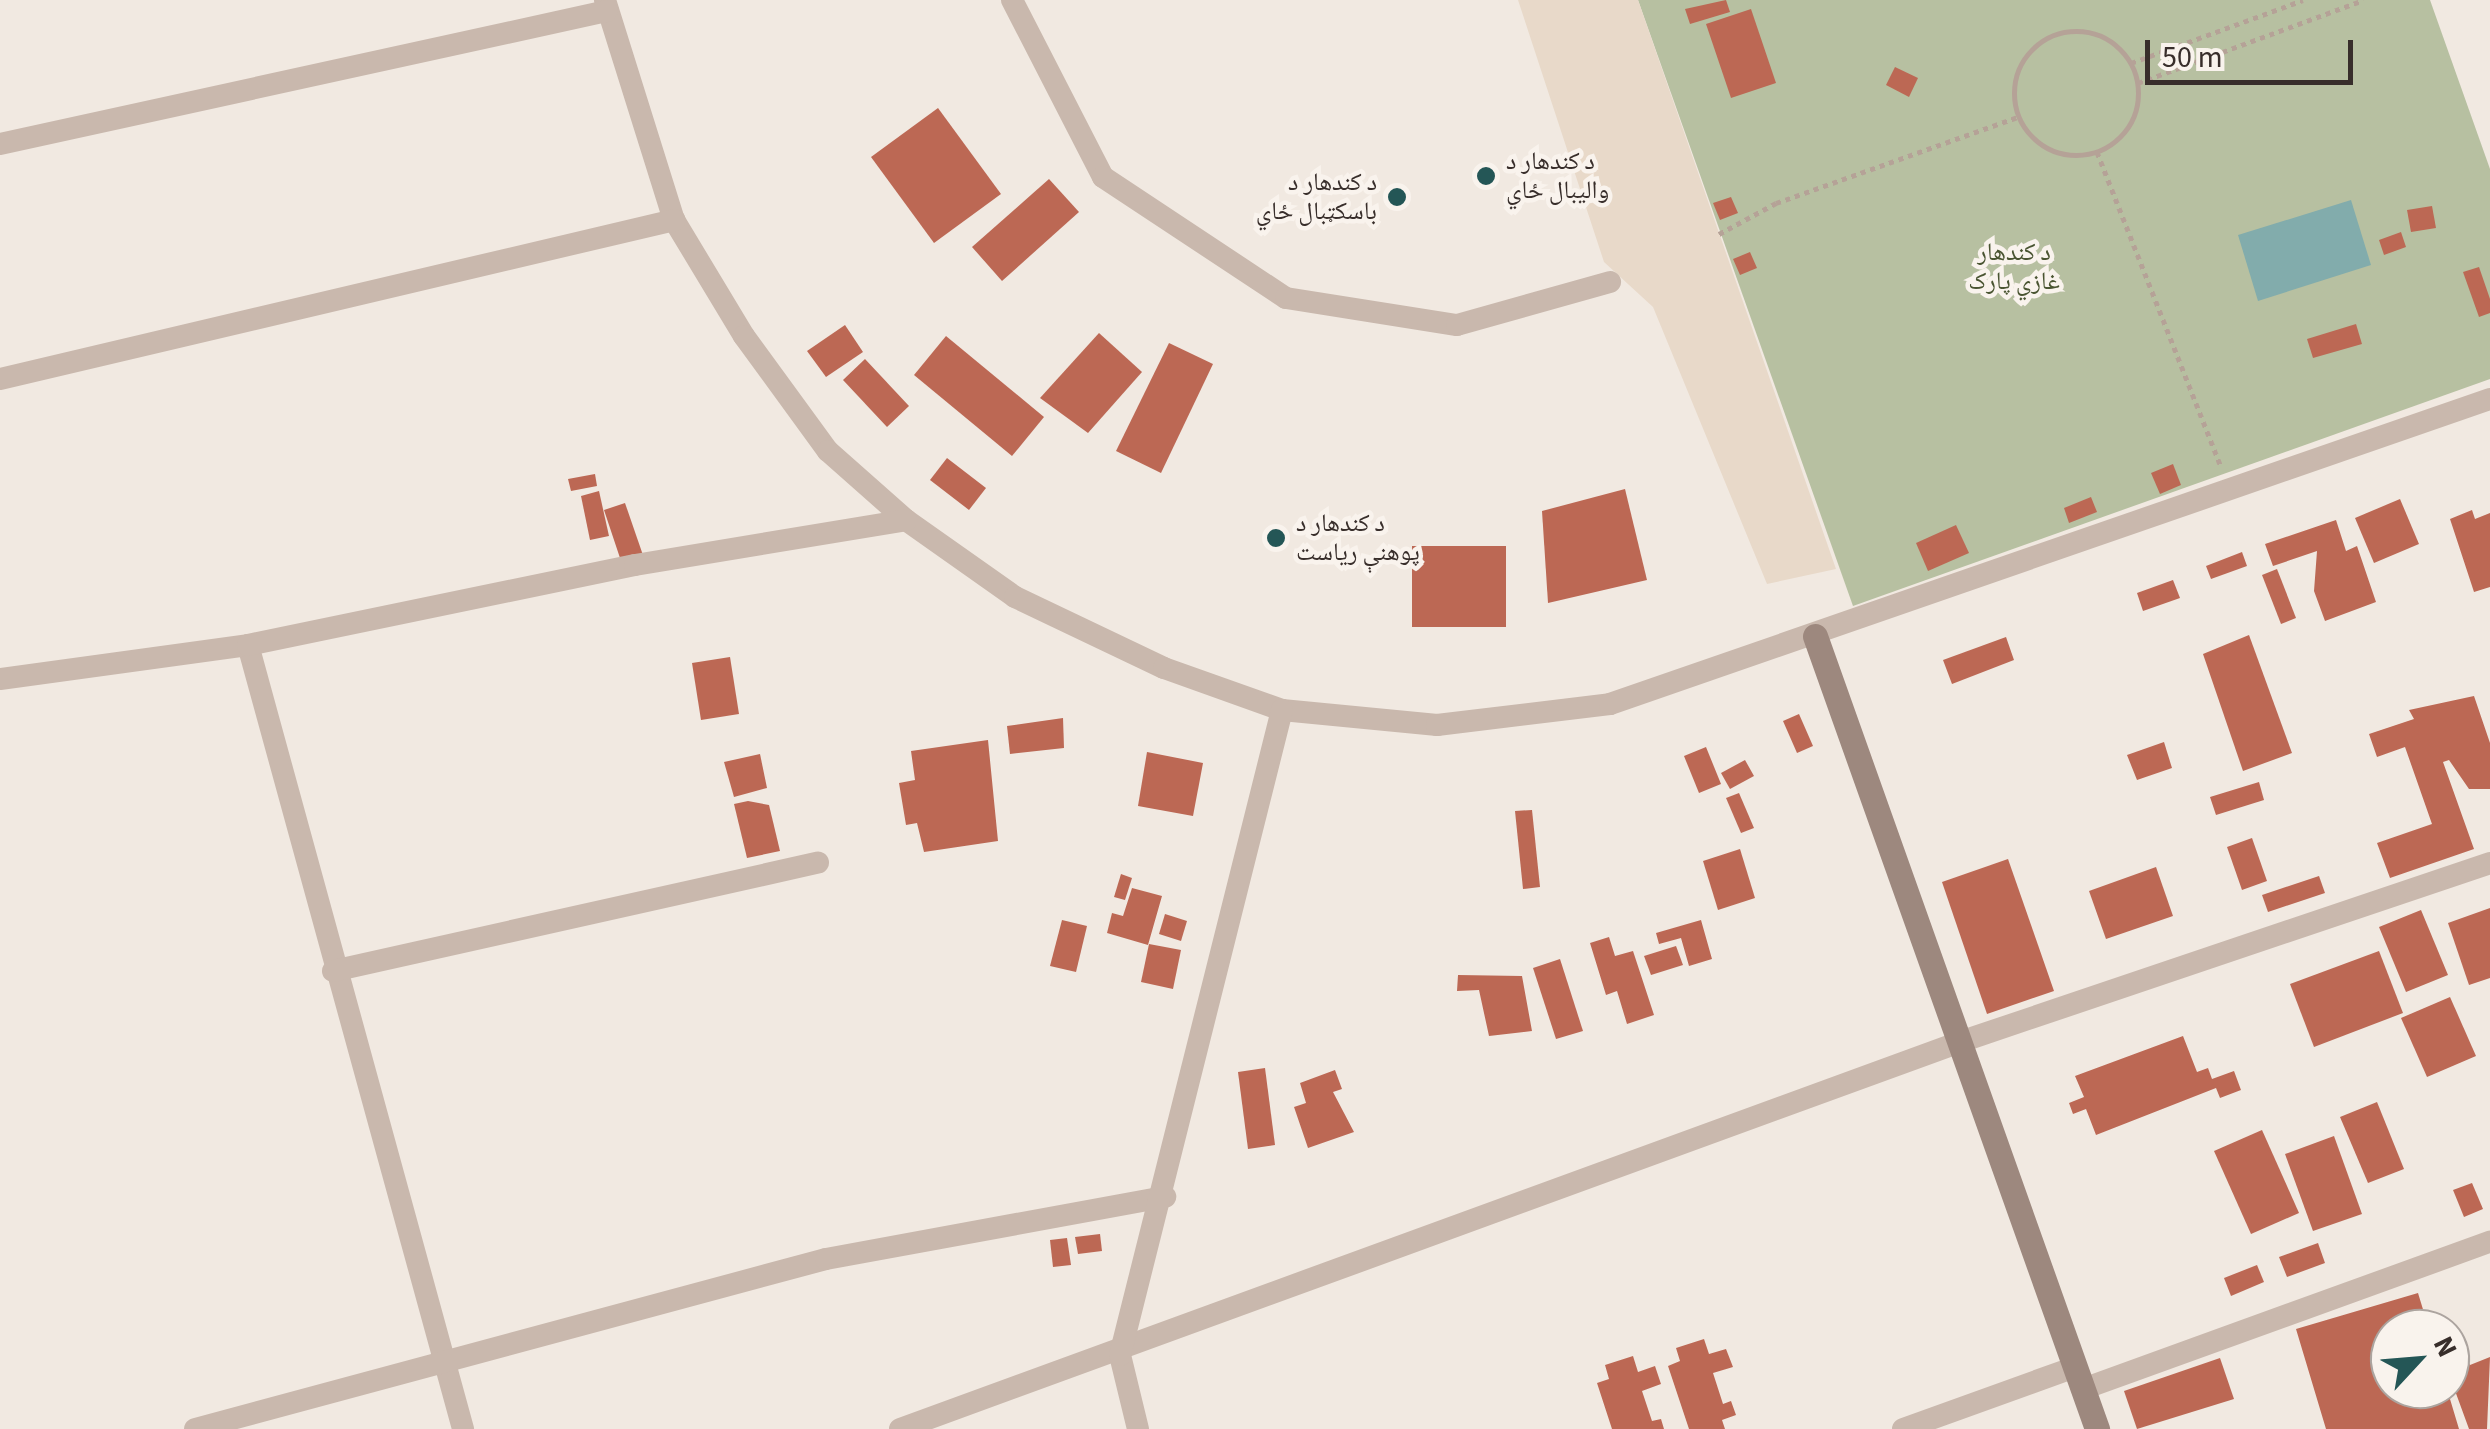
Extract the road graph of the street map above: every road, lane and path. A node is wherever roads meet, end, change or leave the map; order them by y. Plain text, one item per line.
1 (1012, 0) edge
2 (2302, 0) edge
3 (2363, 0) edge
4 (606, 6) edge
5 (2130, 63) junction
6 (2138, 83) junction
7 (2018, 117) junction
8 (0, 144) edge
9 (2098, 152) junction
10 (674, 220) junction
11 (1719, 234) dead end
12 (1610, 282) dead end
13 (0, 380) edge
14 (2490, 399) edge
15 (2230, 491) junction
16 (906, 520) junction
17 (1815, 636) junction
18 (248, 645) junction
19 (0, 679) edge
20 (1282, 710) junction
21 (818, 863) dead end
22 (2490, 863) edge
23 (332, 971) junction
24 (1960, 1042) junction
25 (1165, 1197) junction
26 (2490, 1242) edge
27 (1120, 1355) junction
28 (443, 1358) junction
29 (2079, 1378) junction
30 (195, 1429) edge
31 (463, 1429) edge
32 (900, 1429) edge
33 (1138, 1429) edge
34 (1903, 1429) edge
35 (2097, 1429) edge

1 - 12 street
2 - 5 path
3 - 6 path
4 - 8 street
4 - 10 street
5 - 6 path
5 - 7 path
6 - 9 path
7 - 9 path
7 - 11 path
9 - 15 path
10 - 13 street
10 - 16 street
14 - 15 street
15 - 17 street
16 - 18 street
16 - 20 street
17 - 20 street
17 - 24 street
18 - 19 street
18 - 23 street
20 - 25 street
21 - 23 street
22 - 24 street
23 - 28 street
24 - 27 street
24 - 29 street
25 - 27 street
25 - 28 street
26 - 29 street
27 - 32 street
27 - 33 street
28 - 30 street
28 - 31 street
29 - 34 street
29 - 35 street

